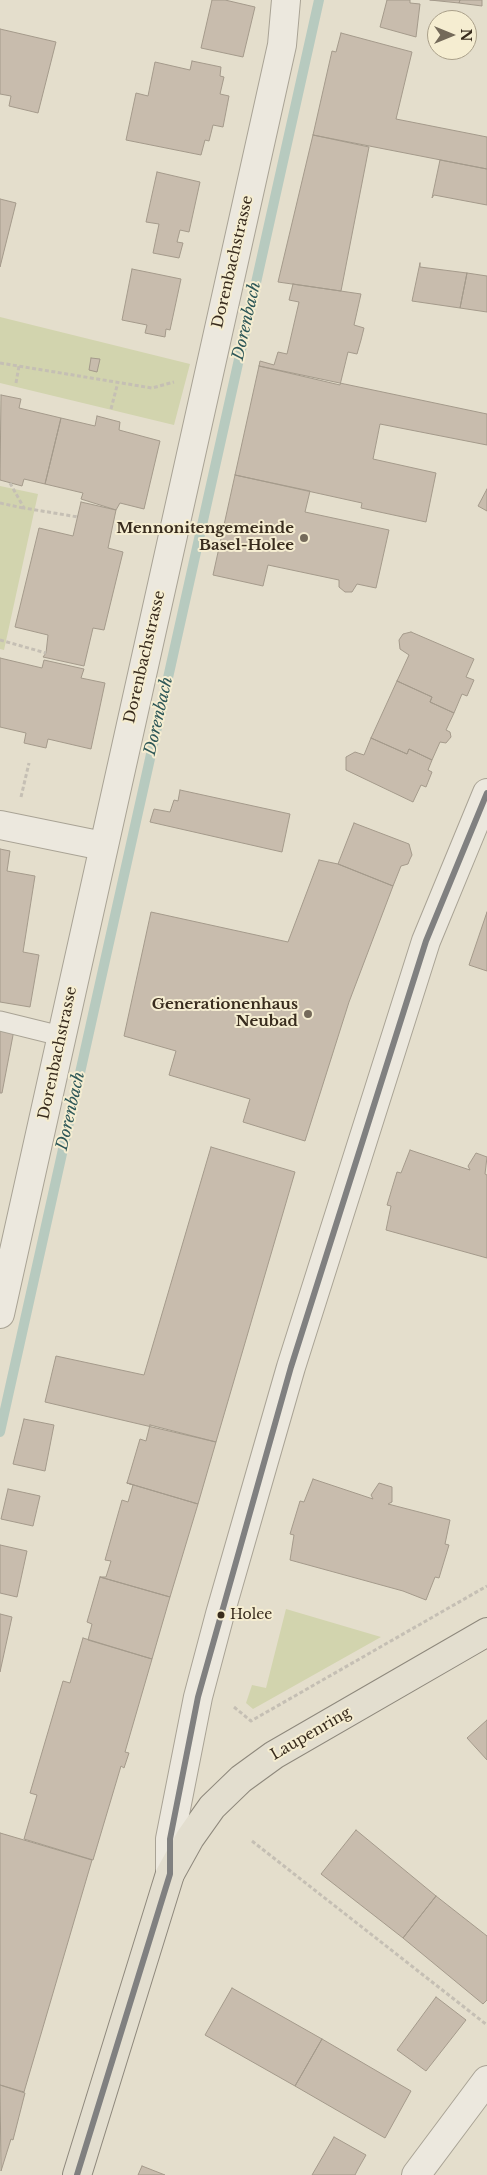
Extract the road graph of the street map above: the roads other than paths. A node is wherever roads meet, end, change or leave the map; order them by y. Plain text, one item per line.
1 (286, 0) edge
2 (487, 793) edge
3 (480, 823) edge
4 (0, 825) edge
5 (103, 846) junction
6 (0, 1021) edge
7 (61, 1036) junction
8 (0, 1314) edge
9 (487, 1632) edge
10 (170, 1874) junction
11 (487, 2080) edge
12 (77, 2175) edge
13 (416, 2175) edge

1 - 5 street, Dorenbachstrasse
2 - 3 street
3 - 10 street
4 - 5 street
5 - 7 street, Dorenbachstrasse
6 - 7 lane
7 - 8 street, Dorenbachstrasse
9 - 10 main road, Laupenring
10 - 12 main road, Laupenring
11 - 13 street

